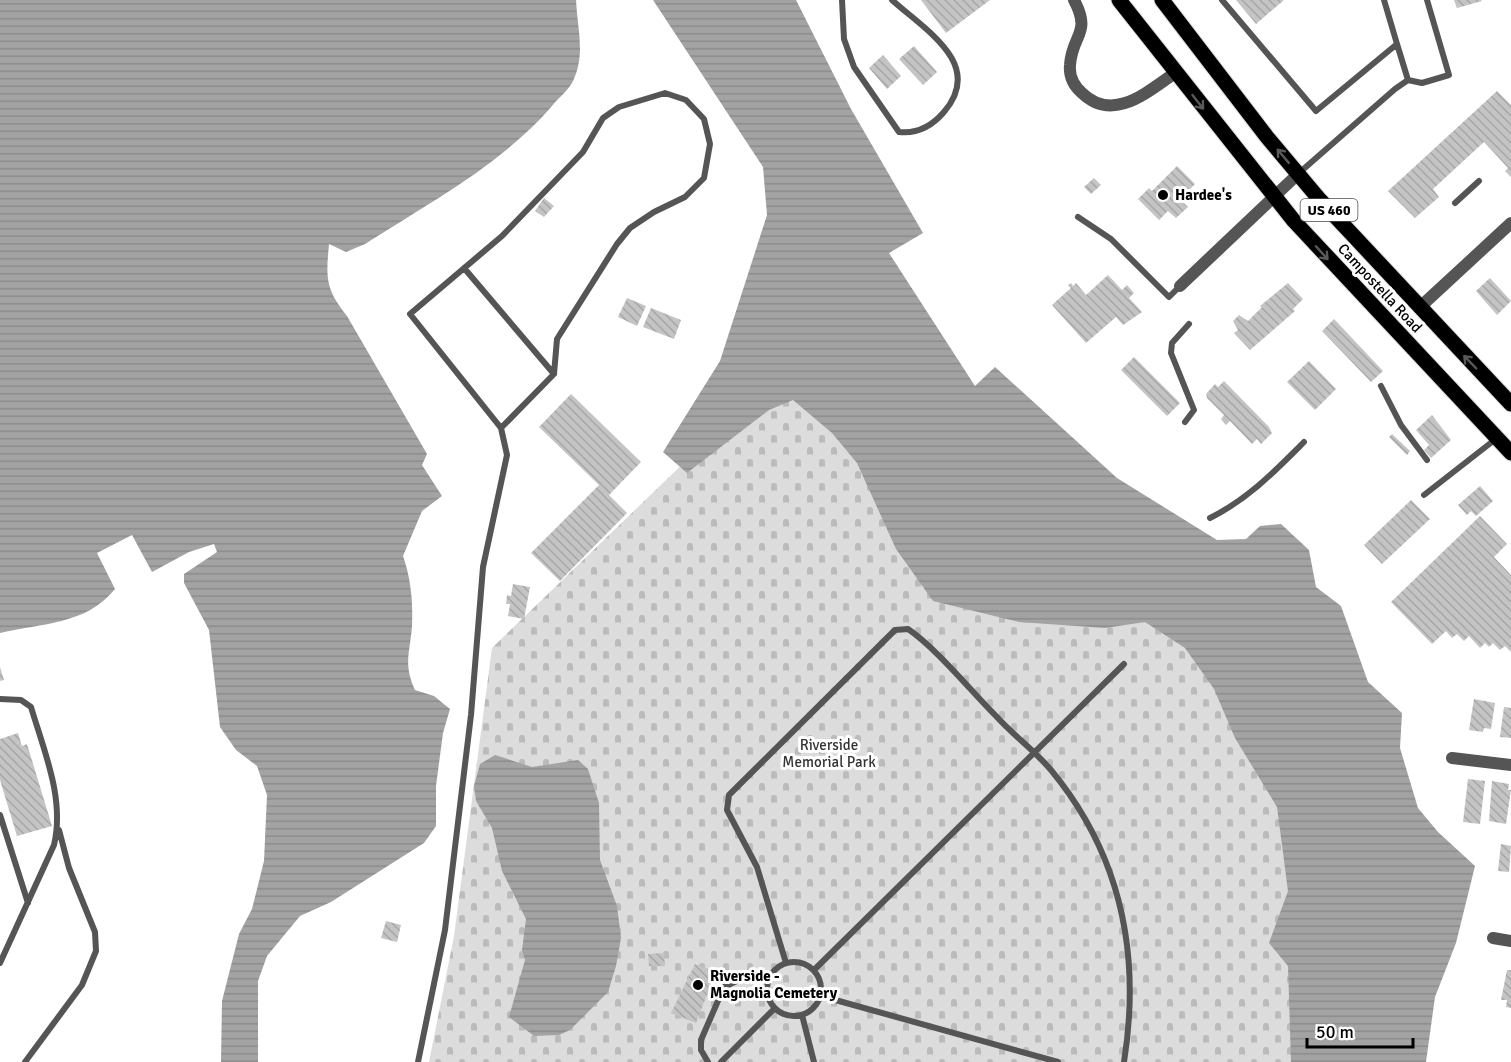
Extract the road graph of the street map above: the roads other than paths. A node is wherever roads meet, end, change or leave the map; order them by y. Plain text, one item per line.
1 (842, 0) edge
2 (892, 0) edge
3 (1074, 0) edge
4 (1119, 0) edge
5 (1222, 0) edge
6 (1384, 0) edge
7 (1427, 0) edge
8 (1163, 1) edge
9 (1397, 44) junction
10 (1175, 73) junction
11 (1408, 80) junction
12 (1298, 174) junction
13 (1479, 181) dead end
14 (1273, 197) junction
15 (1455, 203) dead end
16 (1078, 217) dead end
17 (1511, 224) edge
18 (464, 268) junction
19 (1180, 286) joint
20 (1419, 308) junction
21 (1189, 324) dead end
22 (554, 374) junction
23 (1381, 386) dead end
24 (1511, 404) edge
25 (1185, 422) dead end
26 (501, 428) junction
27 (1497, 438) junction
28 (1304, 442) dead end
29 (1511, 453) edge
30 (1427, 460) dead end
31 (1424, 495) dead end
32 (1210, 518) dead end
33 (1125, 664) dead end
34 (0, 699) edge
35 (1034, 752) junction
36 (1452, 758) dead end
37 (1511, 765) edge
38 (0, 815) edge
39 (59, 826) junction
40 (28, 904) junction
41 (1493, 938) dead end
42 (1511, 941) edge
43 (0, 963) edge
44 (786, 963) junction
45 (814, 970) junction
46 (768, 980) junction
47 (821, 996) junction
48 (775, 1008) junction
49 (802, 1015) junction
50 (25, 1062) edge
51 (418, 1062) edge
52 (708, 1062) edge
53 (721, 1062) edge
54 (814, 1062) edge
55 (1058, 1062) edge
56 (1124, 1062) edge

1 - 2 lane
3 - 10 street
4 - 10 main road, Campostella Road / US 460
5 - 9 lane
6 - 9 lane
7 - 11 lane
12 -> 8 main road, Campostella Road / US 460
9 - 11 lane
10 -> 14 main road, Campostella Road / US 460
11 - 12 lane
12 - 14 street
12 - 20 main road, Campostella Road / US 460
13 - 15 lane
14 - 19 street
14 -> 27 main road, Campostella Road / US 460
16 - 19 lane
17 - 20 street
18 - 22 lane
18 - 22 lane
18 - 26 lane
24 -> 20 main road, Campostella Road / US 460
21 - 25 lane
22 - 26 lane
23 - 30 lane
26 - 51 lane
27 - 29 main road, Campostella Road / US 460
27 - 31 lane
28 - 32 lane
33 - 35 lane
34 - 39 lane
35 - 44 lane
35 - 45 lane
35 - 56 lane
36 - 37 street
38 - 40 lane
39 - 40 lane
39 - 50 lane
40 - 43 lane
41 - 42 street
44 - 45 lane
44 - 46 lane
45 - 47 lane
46 - 48 lane
46 - 52 lane
47 - 49 lane
47 - 55 lane
48 - 49 lane
48 - 53 lane
49 - 54 lane

